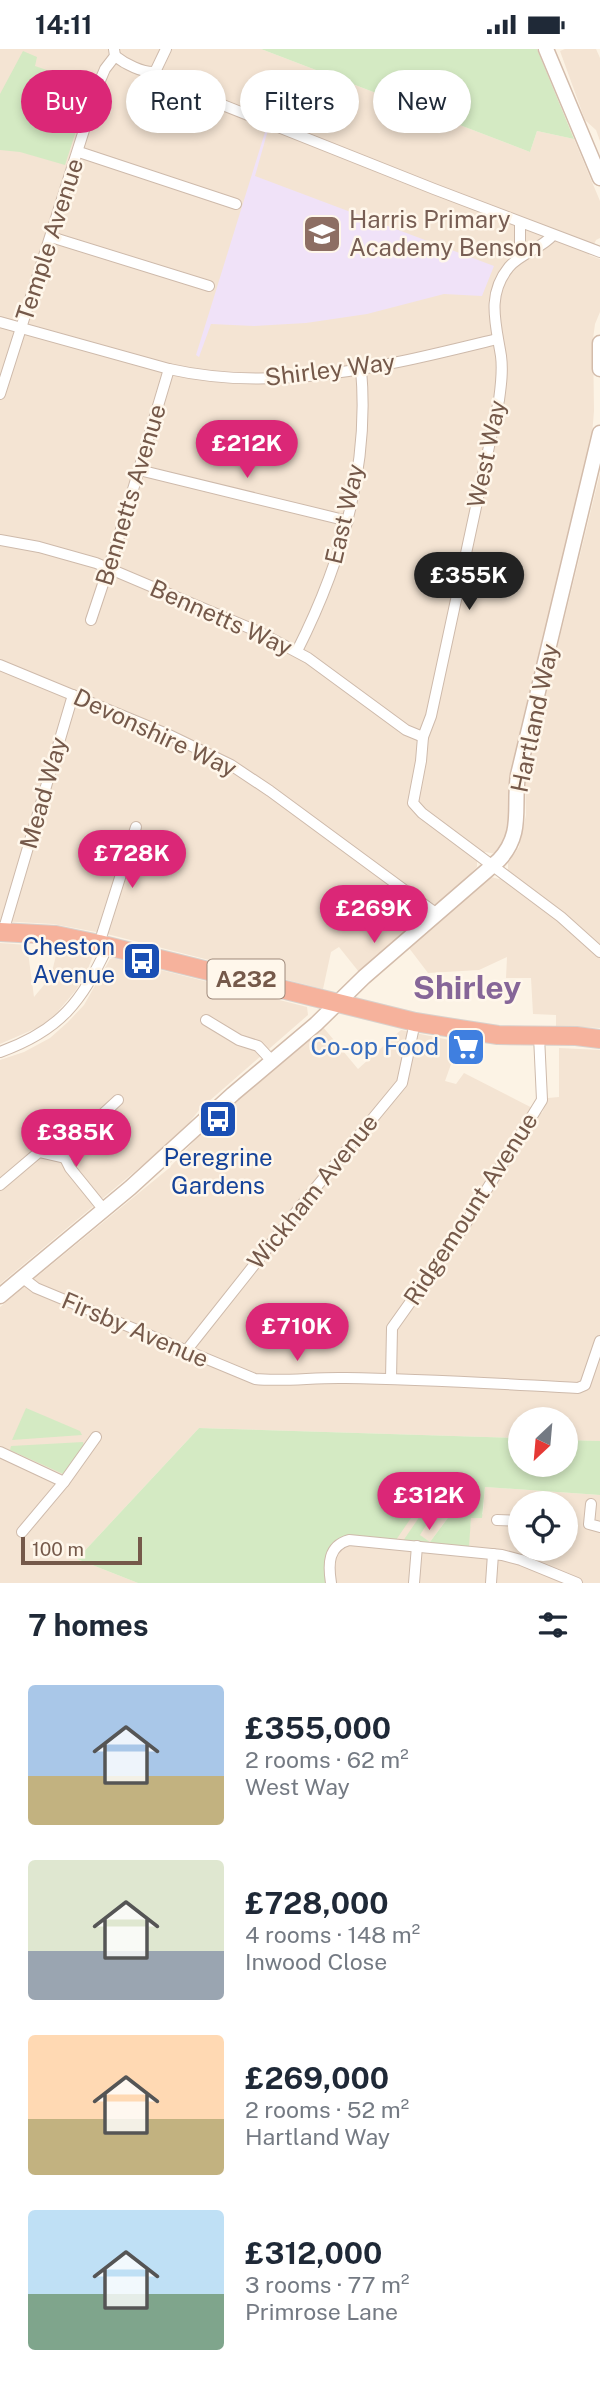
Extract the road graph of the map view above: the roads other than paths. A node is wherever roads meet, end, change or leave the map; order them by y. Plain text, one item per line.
1 (166, 49) edge
2 (546, 49) edge
3 (114, 53) edge
4 (143, 70) edge
5 (156, 70) edge
6 (226, 106) edge
7 (79, 152) junction
8 (600, 178) edge
9 (236, 204) dead end
10 (520, 223) junction
11 (553, 235) junction
12 (51, 237) junction
13 (600, 252) edge
14 (520, 257) junction
15 (209, 286) dead end
16 (0, 322) edge
17 (21, 328) junction
18 (497, 339) junction
19 (600, 343) edge
20 (169, 369) junction
21 (361, 369) junction
22 (600, 369) edge
23 (0, 394) edge
24 (600, 433) edge
25 (139, 470) junction
26 (348, 521) junction
27 (0, 540) edge
28 (109, 568) junction
29 (91, 620) dead end
30 (297, 651) junction
31 (0, 666) edge
32 (73, 695) junction
33 (423, 737) junction
34 (136, 827) dead end
35 (492, 866) junction
36 (437, 914) junction
37 (1, 932) edge
38 (103, 945) junction
39 (600, 952) edge
40 (359, 982) junction
41 (307, 995) junction
42 (337, 1003) junction
43 (371, 1012) junction
44 (206, 1020) dead end
45 (415, 1021) junction
46 (316, 1024) junction
47 (540, 1036) junction
48 (600, 1038) edge
49 (0, 1052) edge
50 (272, 1061) junction
51 (118, 1100) dead end
52 (65, 1158) junction
53 (0, 1185) edge
54 (104, 1210) junction
55 (23, 1277) junction
56 (0, 1296) edge
57 (600, 1341) edge
58 (186, 1351) junction
59 (391, 1379) junction
60 (96, 1437) dead end
61 (0, 1452) edge
62 (64, 1482) junction
63 (591, 1504) dead end
64 (497, 1520) dead end
65 (508, 1520) edge
66 (600, 1527) edge
67 (22, 1532) dead end
68 (418, 1546) junction
69 (493, 1554) junction
70 (508, 1557) edge
71 (523, 1561) edge
72 (555, 1579) edge
73 (331, 1583) edge
74 (414, 1583) edge
75 (491, 1583) edge
76 (577, 1583) edge

1 - 5 street
2 - 8 street
3 - 4 street
3 - 7 street, Temple Avenue
6 - 10 street
7 - 9 street
7 - 12 street, Temple Avenue
10 - 11 street
10 - 14 street
11 - 13 street
11 - 14 street, West Way
12 - 15 street
12 - 17 street, Temple Avenue
14 - 18 street, West Way
16 - 17 street, Shirley Way
17 - 20 street, Shirley Way
17 - 23 street, Temple Avenue
18 - 21 street, Shirley Way
18 - 33 street, West Way
19 - 22 street
20 - 21 street, Shirley Way
20 - 25 street, Bennetts Avenue
21 - 26 street, East Way
24 - 35 street, Hartland Way
25 - 26 street
25 - 28 street, Bennetts Avenue
26 - 30 street, East Way
27 - 28 street, Bennetts Way
28 - 29 street, Bennetts Avenue
28 - 30 street, Bennetts Way
30 - 33 street, Bennetts Way
31 - 32 street, Devonshire Way
32 - 36 street, Devonshire Way
32 - 37 street, Mead Way
33 - 35 street, West Way
34 - 38 street
35 - 36 street, Hartland Way
35 - 39 street
36 - 40 street, Hartland Way
37 - 38 highway, A232
38 - 41 highway, A232
38 - 49 street
40 - 42 street, Hartland Way
40 - 43 street
41 - 42 highway, A232
41 - 46 street
42 - 43 highway, A232
42 - 46 street, Hartland Way
43 - 45 highway, A232
44 - 50 street
45 - 47 highway, A232
45 - 58 street, Wickham Avenue
46 - 50 street, Hartland Way
47 - 48 highway, A232
47 - 59 street, Ridgemount Avenue
50 - 54 street, Hartland Way
51 - 52 street
52 - 53 street
52 - 54 street
54 - 55 street, Hartland Way
55 - 56 street, Hartland Way
55 - 58 street, Firsby Avenue
57 - 59 street, Firsby Avenue
58 - 59 street, Firsby Avenue
60 - 62 street
61 - 62 street
62 - 67 street
63 - 66 street
64 - 65 street
68 - 69 street
68 - 73 street
68 - 74 street
69 - 70 street
69 - 75 street
71 - 72 street
72 - 76 street

